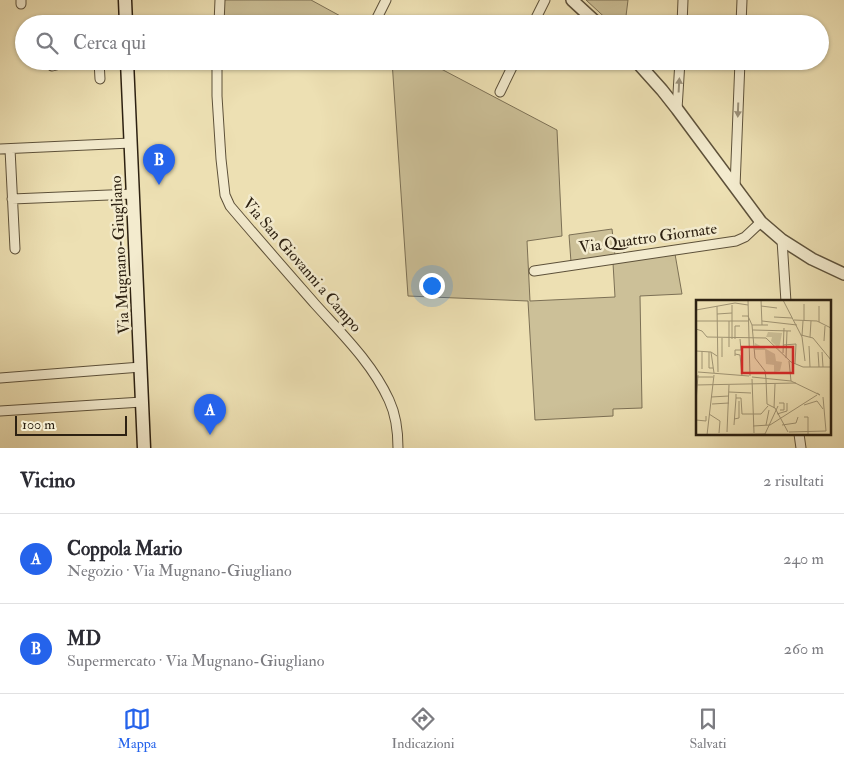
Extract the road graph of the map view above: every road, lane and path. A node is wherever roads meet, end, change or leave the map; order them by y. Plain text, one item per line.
1 (125, 0) edge
2 (220, 0) edge
3 (386, 0) edge
4 (544, 0) edge
5 (572, 0) edge
6 (683, 0) edge
7 (742, 0) edge
8 (125, 15) edge
9 (219, 15) edge
10 (378, 15) edge
11 (537, 15) edge
12 (588, 15) edge
13 (682, 15) edge
14 (741, 15) edge
15 (100, 70) edge
16 (128, 70) edge
17 (217, 70) edge
18 (511, 70) edge
19 (644, 70) edge
20 (679, 70) edge
21 (740, 70) edge
22 (100, 79) dead end
23 (500, 92) dead end
24 (677, 109) junction
25 (131, 143) junction
26 (5, 149) edge
27 (735, 186) junction
28 (133, 194) junction
29 (12, 199) junction
30 (761, 222) junction
31 (782, 240) junction
32 (14, 249) dead end
33 (534, 271) dead end
34 (844, 274) edge
35 (786, 300) edge
36 (141, 367) junction
37 (0, 378) edge
38 (142, 402) junction
39 (0, 411) edge
40 (144, 448) edge
41 (398, 448) edge

1 - 8 main road
2 - 9 street
3 - 10 street
4 - 11 street
5 - 12 street
6 - 13 street
7 - 14 street
15 - 22 street
16 - 25 main road, Via Mugnano-Giugliano
17 - 41 street, Via San Giovanni a Campo
18 - 23 street
19 - 24 street
24 -> 20 street
21 -> 27 street
24 - 27 street
25 - 26 street
25 - 28 main road, Via Mugnano-Giugliano
26 - 29 street
27 - 30 street
28 - 29 street
28 - 36 main road, Via Mugnano-Giugliano
29 - 32 street
30 - 31 street
30 - 33 street, Via Quattro Giornate
31 - 34 street
31 - 35 street
36 - 37 street
36 - 38 main road, Via Mugnano-Giugliano
38 - 39 street
38 - 40 main road, Via Mugnano-Giugliano

